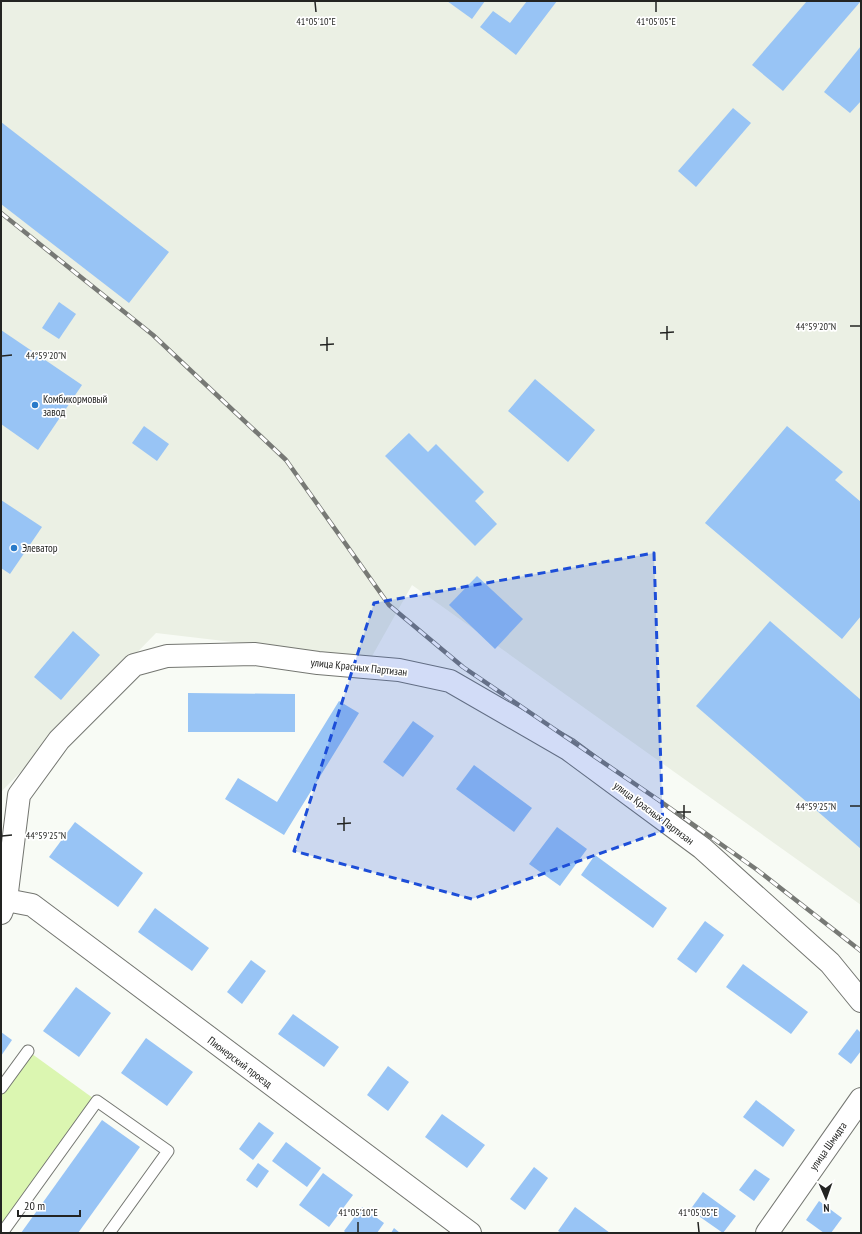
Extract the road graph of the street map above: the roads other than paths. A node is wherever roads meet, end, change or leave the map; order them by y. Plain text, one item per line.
1 (4, 906) edge
2 (861, 1001) edge
3 (28, 1051) dead end
4 (1, 1088) edge
5 (861, 1098) edge
6 (2, 1233) edge
7 (109, 1233) edge
8 (470, 1233) edge
9 (767, 1233) edge

1 - 2 street, улица Красных Партизан
1 - 8 street, Пионерский проезд
3 - 4 lane
5 - 9 street, улица Шмидта
6 - 7 lane

